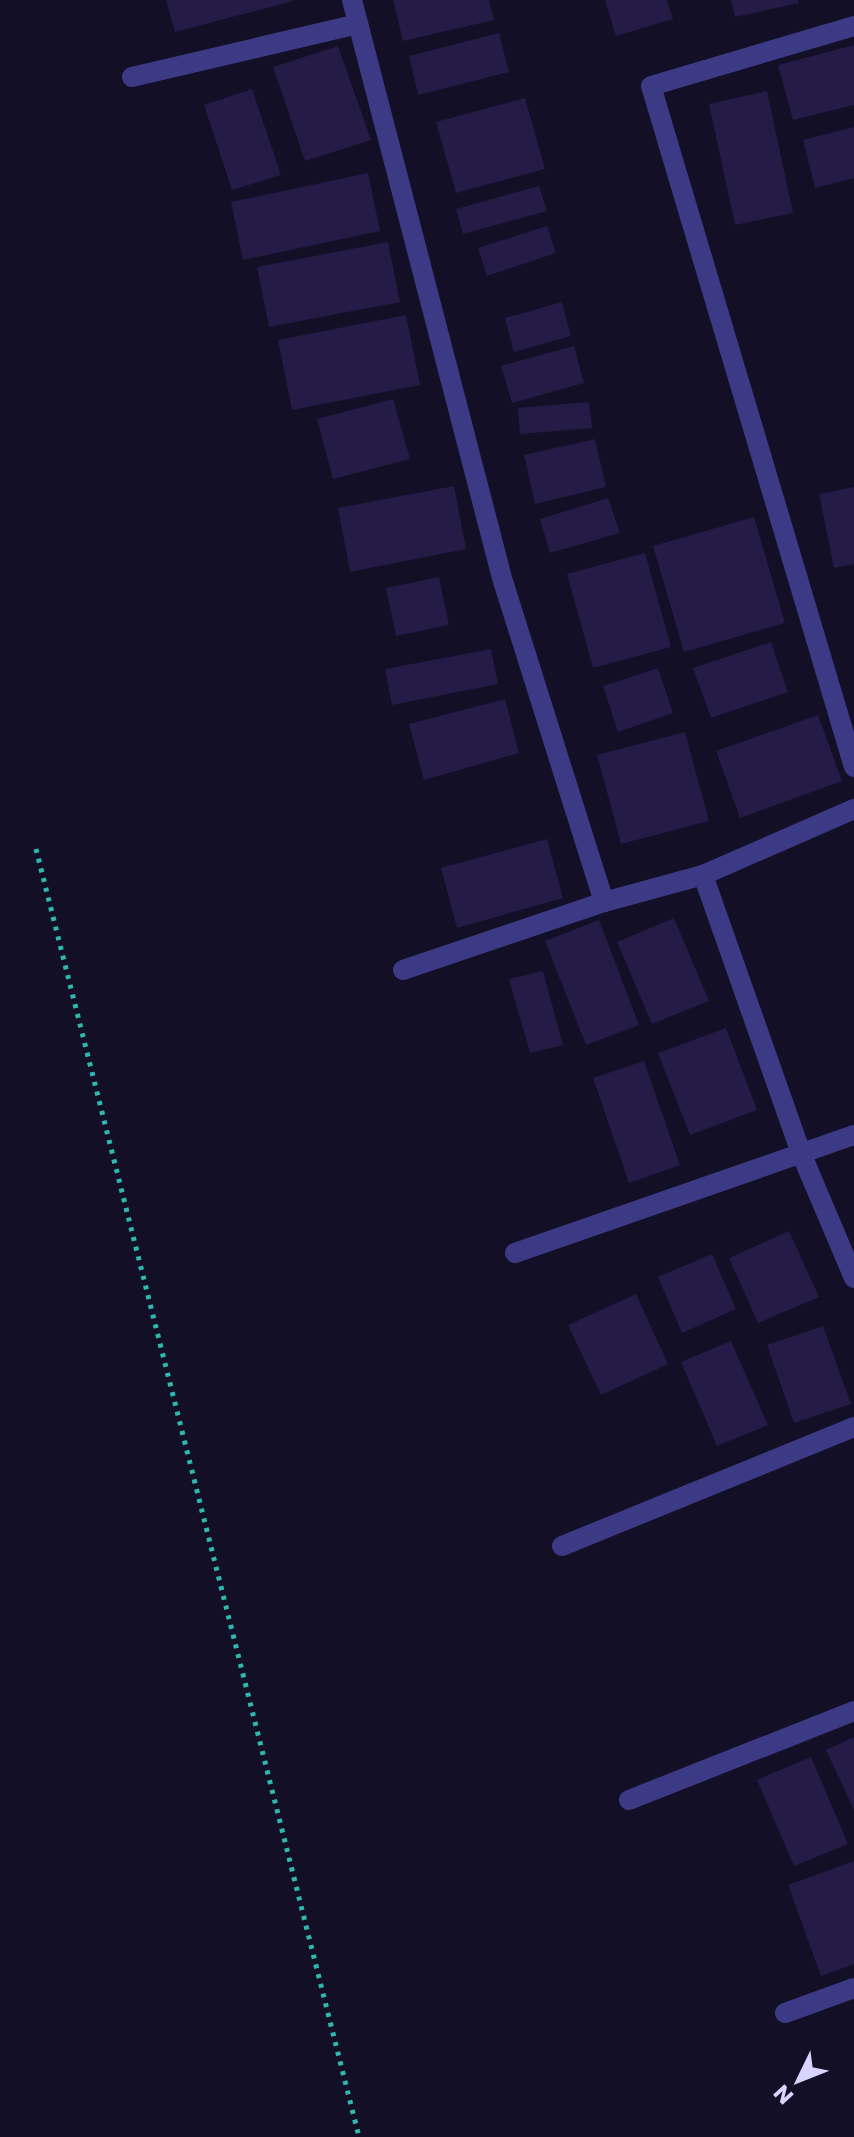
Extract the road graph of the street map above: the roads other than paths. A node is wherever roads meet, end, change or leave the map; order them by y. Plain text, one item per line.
1 (352, 0) edge
2 (358, 24) junction
3 (854, 26) edge
4 (132, 77) dead end
5 (854, 767) edge
6 (854, 809) edge
7 (703, 875) junction
8 (604, 902) junction
9 (403, 970) dead end
10 (854, 1135) edge
11 (801, 1153) junction
12 (515, 1253) dead end
13 (854, 1278) edge
14 (854, 1427) edge
15 (562, 1546) dead end
16 (854, 1711) edge
17 (629, 1800) dead end
18 (854, 1988) edge
19 (785, 2013) dead end

1 - 2 street
2 - 4 street
2 - 8 street
3 - 5 street
6 - 7 street
7 - 8 street
7 - 11 street
8 - 9 street
10 - 11 street
11 - 12 street
11 - 13 street
14 - 15 street
16 - 17 street
18 - 19 street

